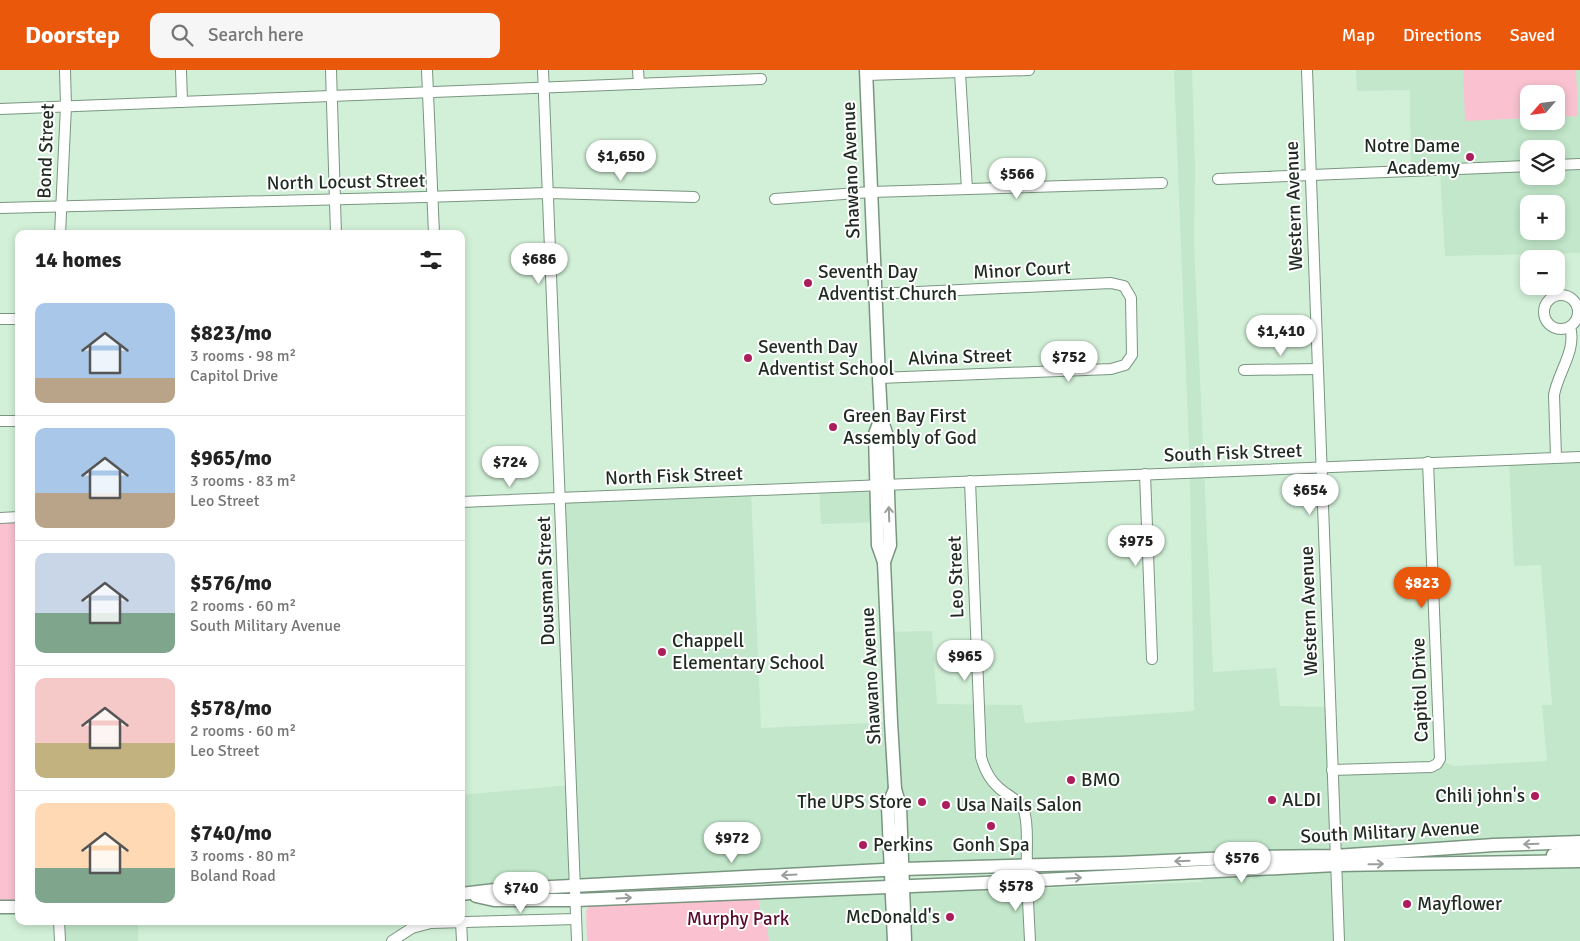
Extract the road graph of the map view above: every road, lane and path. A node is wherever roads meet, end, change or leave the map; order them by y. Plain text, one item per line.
1 (65, 70) edge
2 (181, 70) edge
3 (331, 70) edge
4 (428, 70) edge
5 (543, 70) edge
6 (638, 70) edge
7 (1029, 70) edge
8 (1307, 70) edge
9 (866, 72) edge
10 (960, 73) junction
11 (742, 75) edge
12 (761, 79) dead end
13 (639, 84) junction
14 (544, 88) junction
15 (428, 92) junction
16 (332, 97) junction
17 (182, 102) junction
18 (66, 106) junction
19 (0, 108) edge
20 (1580, 164) edge
21 (1565, 165) edge
22 (1520, 166) edge
23 (1311, 175) junction
24 (1218, 179) dead end
25 (1162, 183) dead end
26 (966, 189) junction
27 (871, 192) junction
28 (548, 193) junction
29 (432, 197) junction
30 (694, 197) dead end
31 (775, 199) dead end
32 (335, 200) junction
33 (62, 206) junction
34 (0, 208) edge
35 (60, 230) edge
36 (336, 230) edge
37 (434, 230) edge
38 (1111, 283) joint
39 (875, 294) junction
40 (15, 318) edge
41 (0, 319) edge
42 (1571, 329) dead end
43 (1318, 369) junction
44 (1244, 370) dead end
45 (879, 378) junction
46 (0, 421) edge
47 (15, 421) edge
48 (1556, 457) junction
49 (1580, 457) edge
50 (1428, 462) junction
51 (1321, 466) junction
52 (1145, 474) junction
53 (970, 481) junction
54 (882, 485) junction
55 (560, 498) junction
56 (465, 502) edge
57 (15, 517) edge
58 (0, 518) edge
59 (1152, 659) dead end
60 (1332, 770) junction
61 (1580, 842) edge
62 (1580, 851) edge
63 (1336, 860) junction
64 (1580, 861) edge
65 (1518, 862) junction
66 (1027, 866) junction
67 (897, 877) junction
68 (1027, 881) junction
69 (575, 886) junction
70 (465, 894) edge
71 (576, 900) junction
72 (15, 906) edge
73 (0, 907) edge
74 (576, 919) junction
75 (465, 922) edge
76 (59, 925) edge
77 (424, 925) edge
78 (461, 925) edge
79 (60, 941) edge
80 (392, 941) edge
81 (462, 941) edge
82 (577, 941) edge
83 (894, 941) edge
84 (905, 941) edge
85 (1030, 941) edge
86 (1339, 941) edge

1 - 18 street, Bond Street
2 - 17 street
3 - 16 street
4 - 15 street
5 - 14 street, Dousman Street
6 - 13 street
7 - 10 street
8 - 23 street, Western Avenue
9 - 10 street
9 - 27 main road, Shawano Avenue
10 - 26 street
11 - 12 street
11 - 13 street
13 - 14 street
14 - 15 street
14 - 28 street, Dousman Street
15 - 16 street
15 - 29 street
16 - 17 street
16 - 32 street
17 - 18 street
18 - 19 street
18 - 33 street, Bond Street
20 - 21 street
22 - 23 street
23 - 24 street
23 - 43 street, Western Avenue
25 - 26 street
26 - 27 street
27 - 31 street
27 - 39 main road, Shawano Avenue
28 - 29 street, North Locust Street
28 - 30 street, North Locust Street
28 - 55 street, Dousman Street
29 - 32 street, North Locust Street
29 - 37 street
32 - 33 street, North Locust Street
32 - 36 street
33 - 34 street, North Locust Street
33 - 35 street, Bond Street
38 - 39 street, Minor Court
38 - 45 street, Alvina Street
39 - 45 main road, Shawano Avenue
40 - 41 street
42 - 48 street
43 - 44 street
43 - 51 street, Western Avenue
45 - 54 main road, Shawano Avenue
46 - 47 street
48 - 49 street, South Fisk Street
48 - 50 street, South Fisk Street
50 - 51 street, South Fisk Street
50 - 60 street, Capitol Drive
51 - 52 street, South Fisk Street
51 - 60 street, Western Avenue
52 - 53 street, South Fisk Street
52 - 59 street
53 - 54 street, South Fisk Street
53 - 66 street, Leo Street
54 - 55 street, North Fisk Street
54 - 67 main road, Shawano Avenue
55 - 56 street, North Fisk Street
55 - 69 street, Dousman Street
57 - 58 street
60 - 63 street, Western Avenue
61 -> 63 main road, South Military Avenue
62 - 65 main road
63 -> 65 main road, South Military Avenue
63 -> 66 main road, South Military Avenue
68 -> 63 main road, South Military Avenue
63 - 86 street, Western Avenue
64 - 65 main road, South Military Avenue
66 - 67 main road, South Military Avenue
67 - 68 main road, South Military Avenue
67 -> 69 main road
71 -> 67 main road
67 - 83 main road, Shawano Avenue
67 - 84 main road, Shawano Avenue
68 - 85 street
69 - 70 main road
69 - 71 street, Dousman Street
70 - 71 main road
71 - 74 street, Dousman Street
72 - 73 main road
74 - 75 street
74 - 82 street, Dousman Street
76 - 79 street
77 - 80 street
78 - 81 street

